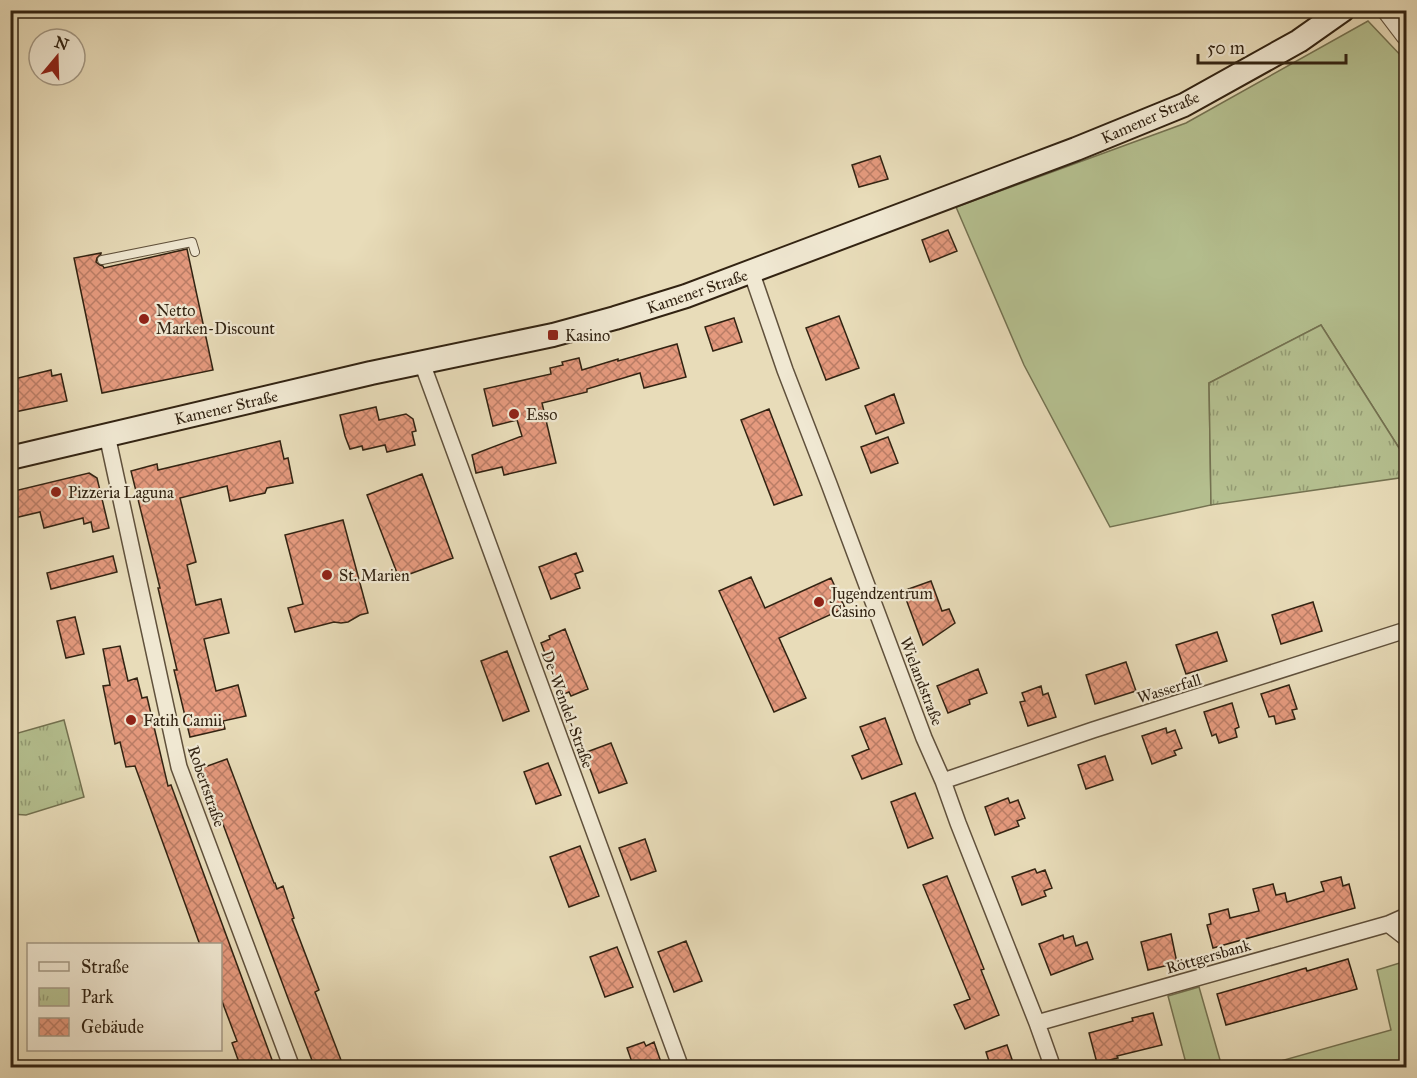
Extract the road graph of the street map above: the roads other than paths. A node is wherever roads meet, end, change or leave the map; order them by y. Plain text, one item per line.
1 (1343, 10) edge
2 (1387, 10) edge
3 (1407, 35) edge
4 (195, 252) dead end
5 (102, 260) dead end
6 (751, 271) junction
7 (422, 363) junction
8 (107, 435) junction
9 (10, 458) edge
10 (1407, 630) edge
11 (943, 781) junction
12 (1407, 916) edge
13 (1388, 924) junction
14 (1407, 938) edge
15 (1037, 1023) junction
16 (292, 1068) edge
17 (681, 1068) edge
18 (1053, 1068) edge

1 - 6 main road, Kamener Straße
2 - 3 street
4 - 5 lane
6 - 7 main road, Kamener Straße
6 - 11 street, Wielandstraße
7 - 8 main road, Kamener Straße
7 - 17 street, De-Wendel-Straße
8 - 9 main road, Kamener Straße
8 - 16 street, Robertstraße
10 - 11 street, Wasserfall
11 - 15 street, Wielandstraße
12 - 13 street, Röttgersbank
13 - 14 street
13 - 15 street, Röttgersbank
15 - 18 street, Wielandstraße

